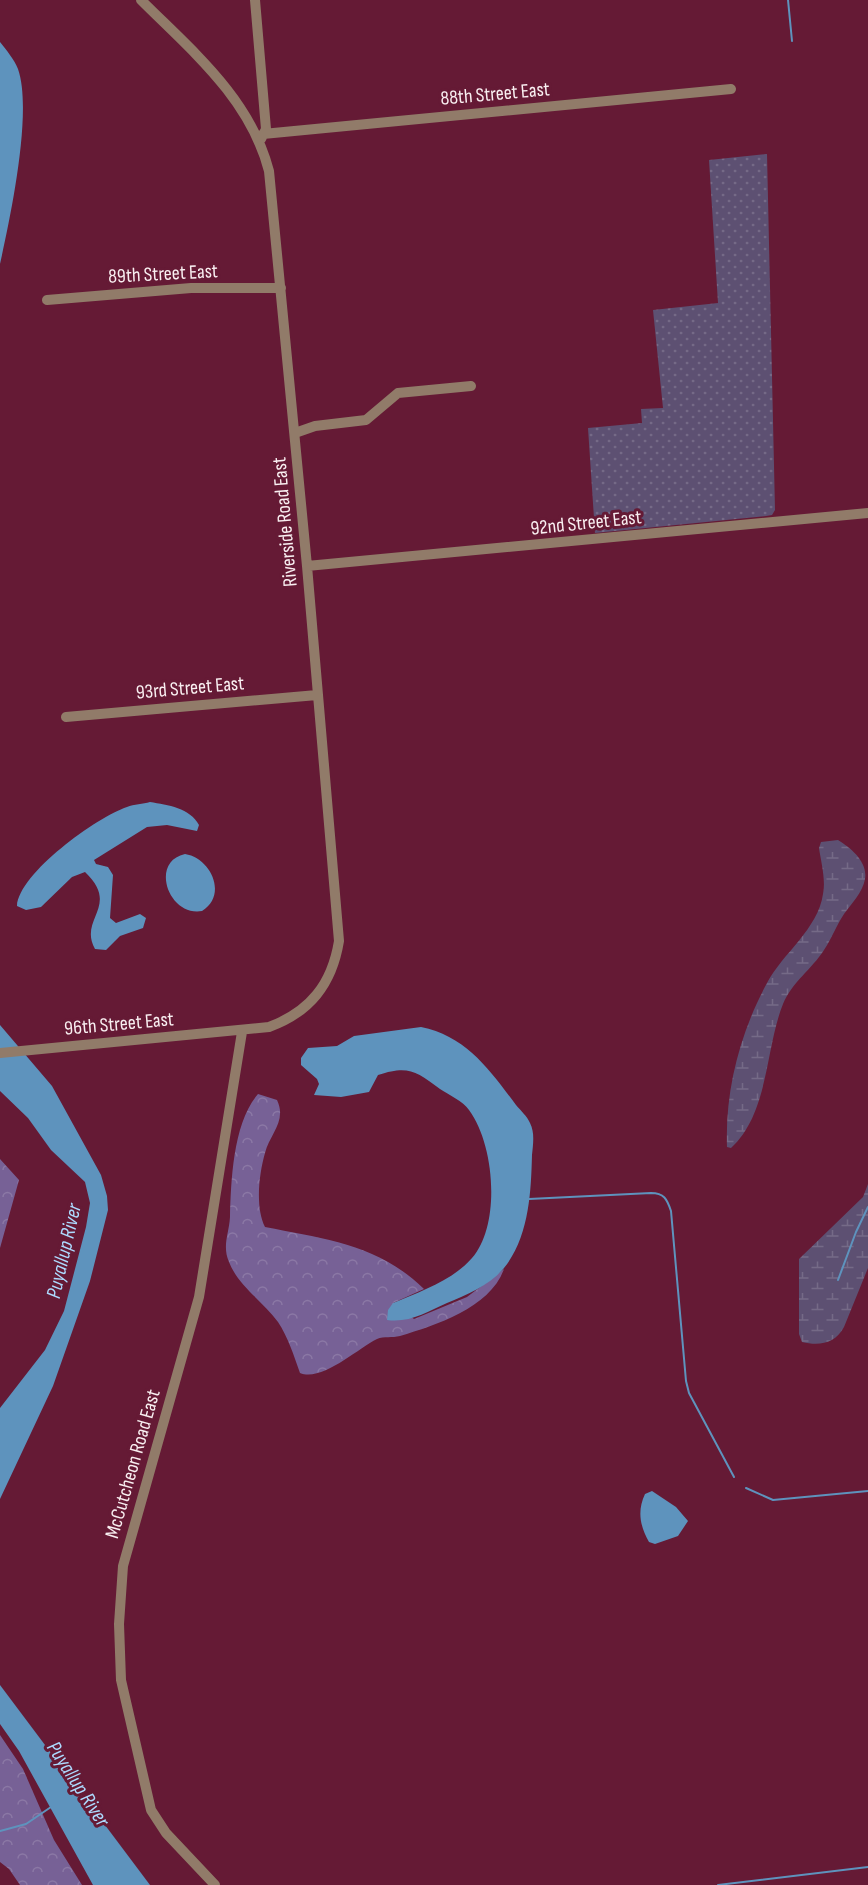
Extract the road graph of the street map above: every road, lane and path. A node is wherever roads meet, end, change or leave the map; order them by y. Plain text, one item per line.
1 (141, 0) edge
2 (255, 0) edge
3 (731, 89) dead end
4 (261, 137) junction
5 (281, 288) junction
6 (47, 300) dead end
7 (471, 386) dead end
8 (295, 433) junction
9 (868, 513) edge
10 (308, 566) junction
11 (318, 695) junction
12 (66, 717) dead end
13 (242, 1032) junction
14 (0, 1053) edge
15 (215, 1885) edge

1 - 4 street, Riverside Road East
2 - 4 street
3 - 4 street, 88th Street East
4 - 5 street, Riverside Road East
5 - 6 street, 89th Street East
5 - 8 street, Riverside Road East
7 - 8 street
8 - 10 street, Riverside Road East
9 - 10 street, 92nd Street East
10 - 11 street, Riverside Road East
11 - 12 street, 93rd Street East
11 - 13 street, Riverside Road East
13 - 14 street, 96th Street East
13 - 15 street, McCutcheon Road East

